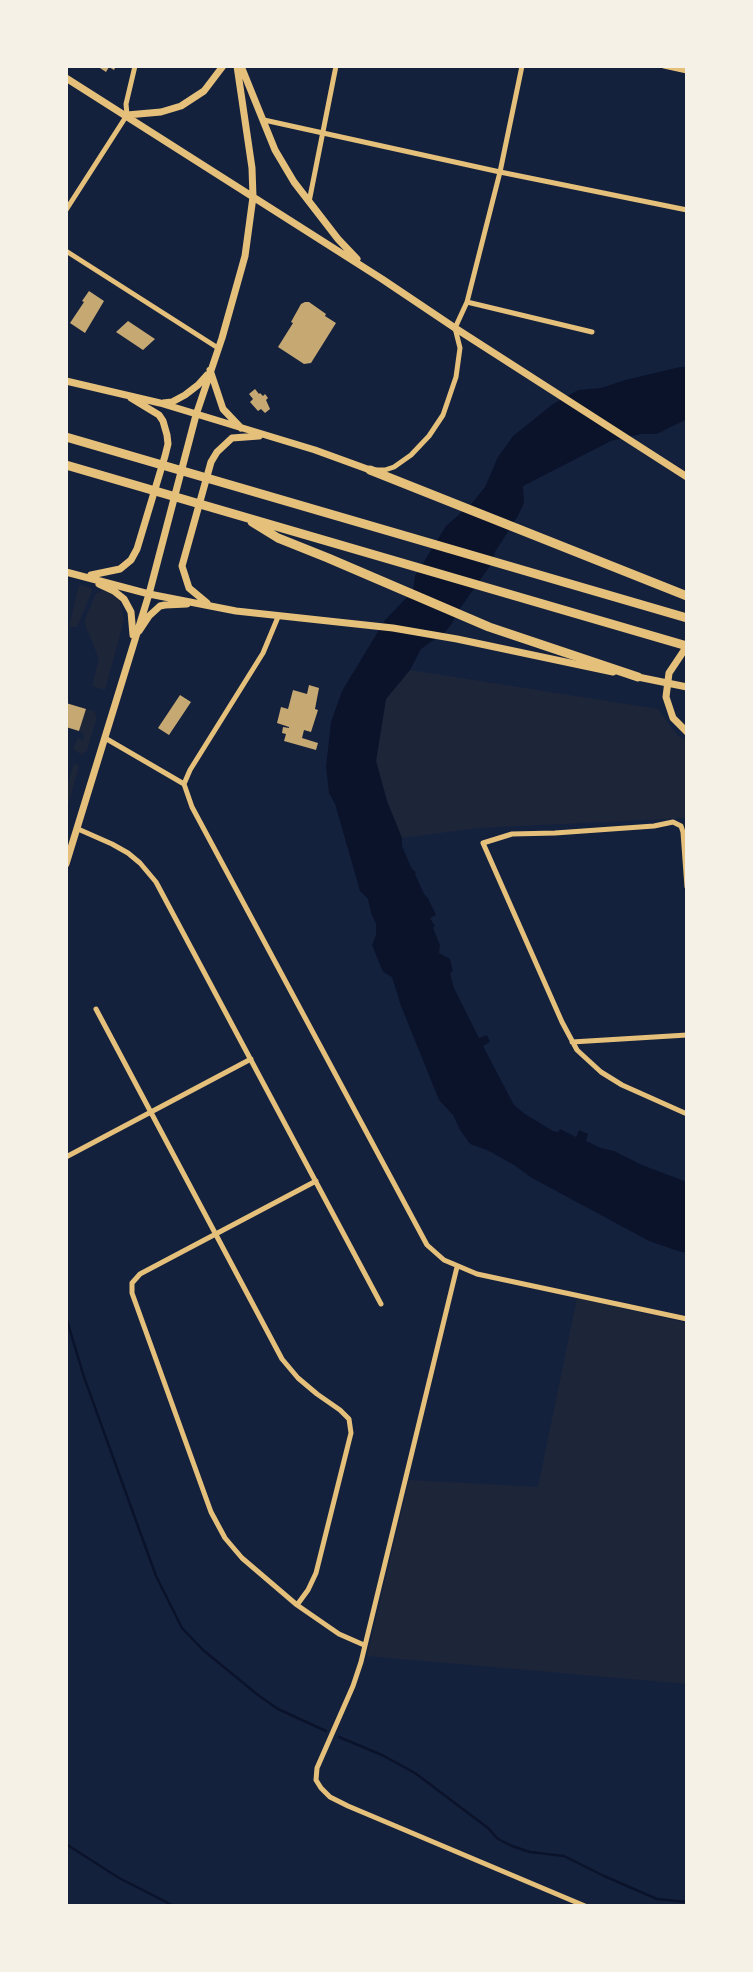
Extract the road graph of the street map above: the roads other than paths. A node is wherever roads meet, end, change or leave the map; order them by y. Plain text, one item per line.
1 (134, 66) edge
2 (223, 66) edge
3 (237, 66) edge
4 (241, 66) edge
5 (336, 66) edge
6 (522, 66) edge
7 (664, 66) edge
8 (687, 71) edge
9 (66, 78) edge
10 (126, 116) junction
11 (264, 120) junction
12 (323, 132) junction
13 (500, 172) junction
14 (253, 197) junction
15 (309, 202) junction
16 (66, 210) edge
17 (687, 210) edge
18 (66, 251) edge
19 (366, 269) junction
20 (467, 302) junction
21 (455, 328) junction
22 (592, 332) dead end
23 (218, 348) junction
24 (210, 370) junction
25 (66, 381) edge
26 (123, 394) junction
27 (160, 403) junction
28 (196, 415) junction
29 (241, 428) junction
30 (267, 436) junction
31 (66, 437) edge
32 (66, 465) edge
33 (370, 470) junction
34 (687, 477) edge
35 (243, 516) junction
36 (66, 572) edge
37 (78, 575) junction
38 (149, 594) junction
39 (687, 596) edge
40 (210, 605) junction
41 (278, 617) junction
42 (687, 618) edge
43 (134, 639) junction
44 (687, 646) edge
45 (638, 677) junction
46 (687, 687) edge
47 (687, 732) edge
48 (105, 738) junction
49 (184, 784) junction
50 (78, 829) junction
51 (66, 864) edge
52 (687, 887) edge
53 (96, 1009) dead end
54 (687, 1035) edge
55 (572, 1042) junction
56 (251, 1059) junction
57 (151, 1112) junction
58 (687, 1114) edge
59 (66, 1157) edge
60 (316, 1181) junction
61 (216, 1234) junction
62 (457, 1267) junction
63 (381, 1304) dead end
64 (687, 1319) edge
65 (297, 1605) junction
66 (364, 1644) junction
67 (585, 1906) edge

1 - 10 street
2 - 10 main road
3 - 14 main road
4 - 11 main road
5 - 12 street
6 - 13 street
7 - 8 street
9 - 10 main road
10 - 14 main road
10 - 16 street
11 - 12 street
11 - 15 main road
12 - 13 street
12 - 15 street
13 - 17 street
13 - 20 street
14 - 19 main road
14 - 23 main road
15 - 19 main road
18 - 23 street
19 - 21 main road
20 - 21 street
20 - 22 street
21 - 33 street
21 - 34 main road
23 - 24 main road
24 - 27 main road
24 - 28 main road
24 - 29 main road
25 - 26 main road
26 - 27 main road
26 - 37 main road
27 - 28 main road
28 - 29 main road
28 - 38 main road
29 - 30 main road
30 - 33 main road
30 - 40 main road
31 - 42 highway
32 - 35 highway
33 - 39 highway
35 - 44 highway
35 - 45 highway
36 - 37 main road
37 - 38 main road
37 - 43 main road
38 - 40 main road
38 - 43 main road
40 - 41 main road
40 - 43 main road
41 - 45 main road
41 - 49 street
43 - 48 main road
44 - 47 main road
45 - 46 main road
48 - 49 street
48 - 50 main road
49 - 62 street
50 - 51 main road
50 - 56 street
52 - 55 street
53 - 57 street
54 - 55 street
55 - 58 street
56 - 57 street
56 - 60 street
57 - 59 street
57 - 61 street
60 - 61 street
60 - 63 street
61 - 65 street
61 - 65 street
62 - 64 street
62 - 66 street
65 - 66 street
66 - 67 street

